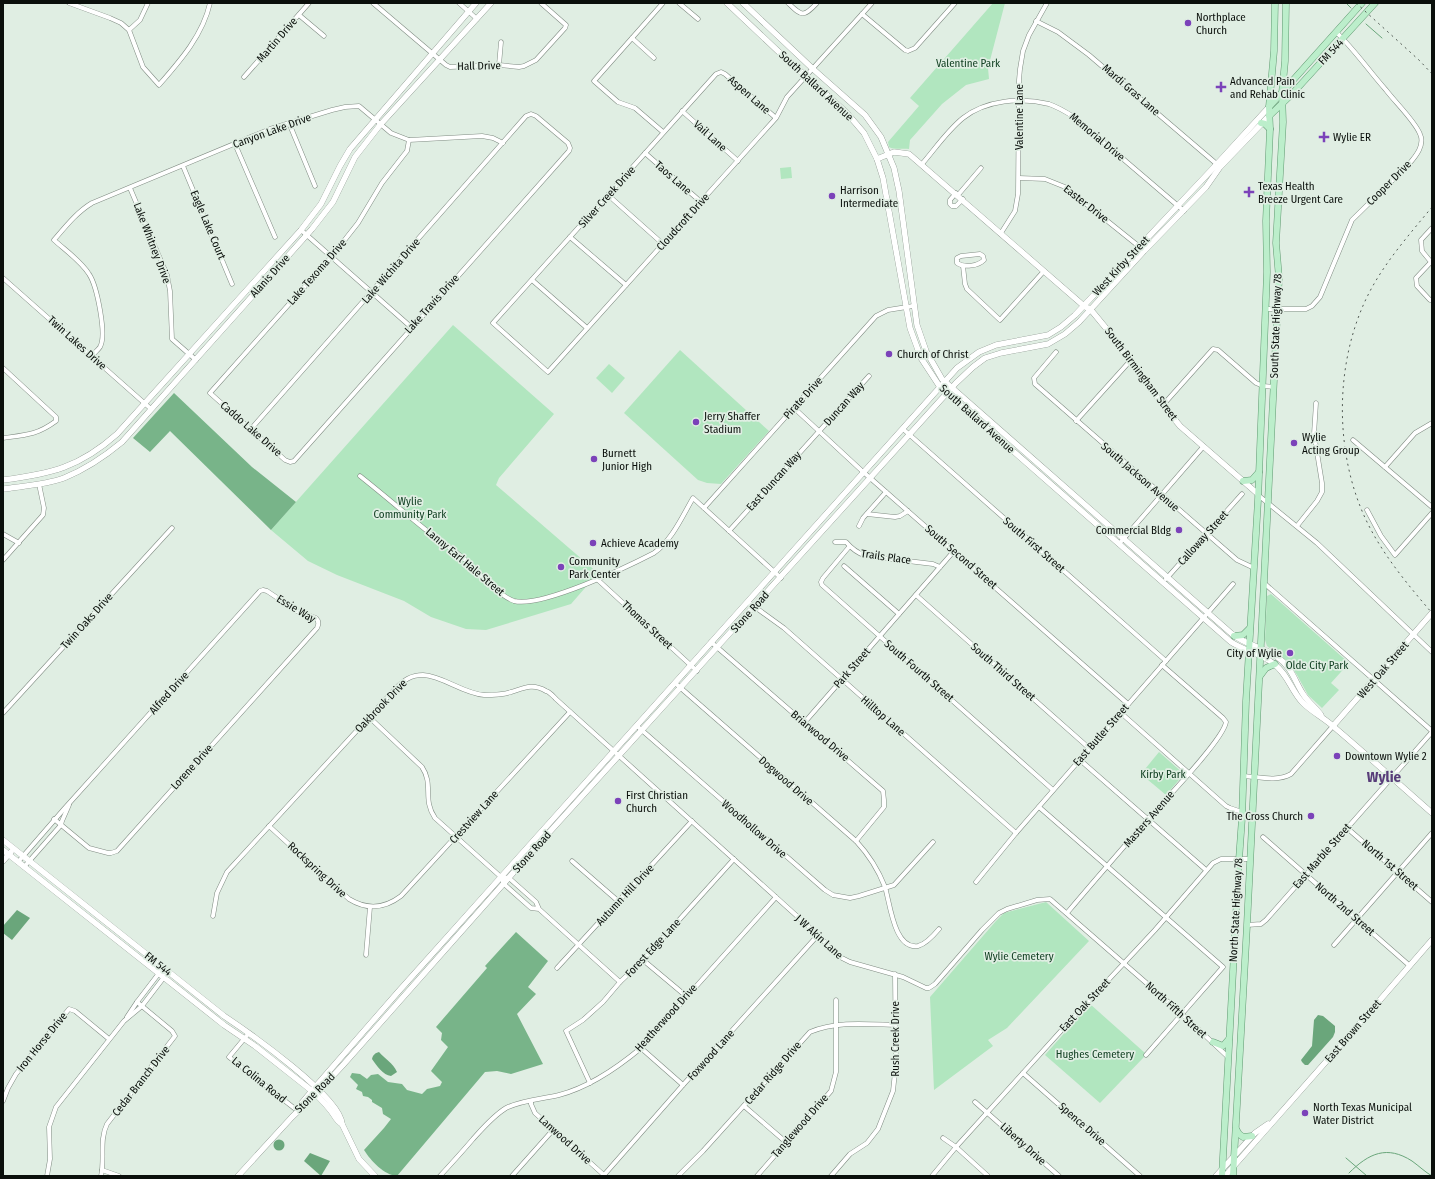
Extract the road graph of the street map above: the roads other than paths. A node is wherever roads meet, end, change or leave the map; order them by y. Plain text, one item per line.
1 (69, 3) edge
2 (148, 3) edge
3 (210, 3) edge
4 (310, 3) edge
5 (373, 3) edge
6 (459, 3) edge
7 (476, 3) edge
8 (491, 3) edge
9 (541, 3) edge
10 (662, 3) edge
11 (679, 3) edge
12 (727, 3) edge
13 (744, 3) edge
14 (788, 3) edge
15 (817, 3) edge
16 (872, 3) edge
17 (954, 3) edge
18 (1047, 3) edge
19 (1275, 3) edge
20 (1286, 3) edge
21 (1362, 3) edge
22 (1375, 3) edge
23 (84, 5) edge
24 (468, 11) junction
25 (862, 14) junction
26 (299, 15) junction
27 (477, 19) junction
28 (698, 19) dead end
29 (1036, 21) junction
30 (129, 30) junction
31 (1336, 32) junction
32 (324, 36) dead end
33 (632, 38) junction
34 (1344, 39) junction
35 (501, 42) dead end
36 (432, 53) junction
37 (654, 58) dead end
38 (440, 61) junction
39 (499, 65) junction
40 (814, 69) junction
41 (721, 72) joint
42 (1284, 73) junction
43 (1299, 74) junction
44 (244, 77) dead end
45 (806, 77) junction
46 (1282, 93) junction
47 (1019, 101) junction
48 (1282, 103) junction
49 (1269, 107) junction
50 (682, 111) junction
51 (1269, 116) junction
52 (776, 118) junction
53 (374, 120) junction
54 (289, 123) junction
55 (1261, 123) junction
56 (380, 125) junction
57 (1270, 129) junction
58 (663, 132) junction
59 (410, 140) junction
60 (503, 143) junction
61 (235, 144) junction
62 (570, 148) joint
63 (645, 154) junction
64 (889, 154) junction
65 (877, 159) junction
66 (738, 161) junction
67 (922, 164) junction
68 (183, 166) junction
69 (1219, 166) junction
70 (981, 168) dead end
71 (1018, 178) junction
72 (316, 186) dead end
73 (130, 188) junction
74 (957, 194) junction
75 (608, 195) junction
76 (963, 199) junction
77 (701, 202) junction
78 (1178, 206) junction
79 (1184, 211) junction
80 (1266, 221) junction
81 (1277, 223) junction
82 (1432, 228) edge
83 (301, 230) junction
84 (1001, 233) junction
85 (307, 235) junction
86 (275, 237) dead end
87 (570, 237) junction
88 (663, 244) junction
89 (1139, 247) junction
90 (1144, 252) junction
91 (332, 256) junction
92 (1431, 262) edge
93 (964, 266) junction
94 (1044, 271) junction
95 (3, 278) edge
96 (532, 280) junction
97 (232, 284) dead end
98 (626, 285) junction
99 (372, 292) junction
100 (1432, 300) edge
101 (913, 306) junction
102 (1084, 306) junction
103 (905, 307) junction
104 (1266, 309) junction
105 (1278, 309) junction
106 (1091, 310) junction
107 (412, 328) junction
108 (587, 328) junction
109 (1056, 352) dead end
110 (190, 355) junction
111 (92, 356) junction
112 (196, 360) junction
113 (1131, 360) junction
114 (3, 368) edge
115 (548, 372) joint
116 (869, 376) dead end
117 (944, 382) junction
118 (1263, 386) junction
119 (940, 387) junction
120 (1274, 387) junction
121 (949, 391) junction
122 (210, 393) joint
123 (1316, 403) dead end
124 (145, 404) junction
125 (1163, 405) junction
126 (794, 408) junction
127 (151, 409) junction
128 (1076, 421) junction
129 (1432, 423) edge
130 (251, 429) junction
131 (903, 429) junction
132 (819, 431) junction
133 (909, 434) junction
134 (3, 438) edge
135 (1353, 440) dead end
136 (1203, 447) junction
137 (294, 461) joint
138 (1385, 467) junction
139 (864, 472) junction
140 (1259, 472) junction
141 (360, 476) dead end
142 (1052, 476) junction
143 (870, 478) junction
144 (3, 480) edge
145 (1047, 481) junction
146 (1243, 481) junction
147 (39, 484) junction
148 (3, 489) edge
149 (886, 492) junction
150 (1242, 494) dead end
151 (1258, 494) junction
152 (1161, 495) junction
153 (1268, 504) junction
154 (1432, 507) edge
155 (704, 508) junction
156 (1366, 510) dead end
157 (908, 511) junction
158 (1432, 513) edge
159 (868, 514) junction
160 (859, 526) dead end
161 (1297, 526) junction
162 (172, 528) dead end
163 (729, 531) junction
164 (3, 534) edge
165 (1207, 534) junction
166 (835, 542) dead end
167 (1121, 542) junction
168 (19, 543) junction
169 (849, 547) junction
170 (954, 551) junction
171 (3, 560) edge
172 (844, 566) dead end
173 (940, 567) junction
174 (1254, 568) junction
175 (775, 572) junction
176 (1168, 577) junction
177 (781, 578) junction
178 (598, 580) junction
179 (1163, 582) junction
180 (1264, 583) junction
181 (1233, 584) dead end
182 (268, 592) joint
183 (916, 595) junction
184 (748, 602) junction
185 (754, 607) junction
186 (1208, 612) junction
187 (1432, 613) edge
188 (899, 614) junction
189 (1203, 618) junction
190 (1251, 626) junction
191 (317, 628) joint
192 (1414, 634) junction
193 (880, 636) junction
194 (1234, 636) junction
195 (711, 642) junction
196 (718, 648) junction
197 (1249, 648) junction
198 (1261, 648) junction
199 (1432, 652) edge
200 (1260, 656) junction
201 (1166, 661) junction
202 (1275, 664) junction
203 (1162, 665) junction
204 (691, 666) junction
205 (697, 671) junction
206 (1260, 676) junction
207 (842, 680) junction
208 (1374, 680) junction
209 (675, 683) junction
210 (681, 688) junction
211 (1128, 704) junction
212 (570, 712) junction
213 (3, 713) edge
214 (1121, 713) junction
215 (1321, 716) junction
216 (369, 717) junction
217 (804, 723) junction
218 (637, 726) junction
219 (1333, 726) junction
220 (642, 731) junction
221 (1432, 732) edge
222 (1089, 748) junction
223 (613, 751) junction
224 (619, 756) junction
225 (1080, 760) junction
226 (1189, 773) junction
227 (1244, 776) junction
228 (1254, 777) junction
229 (1391, 777) junction
230 (1053, 790) junction
231 (71, 802) junction
232 (1039, 807) junction
233 (1242, 812) junction
234 (1432, 813) edge
235 (54, 819) junction
236 (1148, 819) junction
237 (692, 821) junction
238 (61, 825) junction
239 (269, 826) junction
240 (1347, 828) junction
241 (1432, 832) edge
242 (1016, 833) junction
243 (456, 837) junction
244 (1262, 837) dead end
245 (856, 841) junction
246 (933, 842) dead end
247 (4, 843) edge
248 (14, 848) junction
249 (3, 850) edge
250 (8, 854) junction
251 (23, 855) junction
252 (734, 859) junction
253 (1250, 859) junction
254 (1239, 860) junction
255 (3, 861) edge
256 (30, 861) junction
257 (572, 861) dead end
258 (18, 862) junction
259 (1107, 866) junction
260 (24, 867) junction
261 (1206, 870) junction
262 (1397, 872) junction
263 (1306, 875) junction
264 (501, 877) junction
265 (510, 878) junction
266 (976, 882) dead end
267 (504, 884) junction
268 (885, 888) junction
269 (776, 897) junction
270 (618, 901) junction
271 (1432, 902) edge
272 (370, 907) junction
273 (539, 909) junction
274 (1067, 913) junction
275 (213, 916) dead end
276 (1166, 917) junction
277 (1356, 919) junction
278 (1247, 925) junction
279 (939, 929) dead end
280 (450, 933) junction
281 (818, 935) junction
282 (456, 938) junction
283 (1432, 940) edge
284 (579, 944) junction
285 (1334, 945) dead end
286 (366, 955) dead end
287 (643, 960) junction
288 (1124, 964) junction
289 (1410, 966) junction
290 (557, 968) dead end
291 (166, 970) junction
292 (895, 974) junction
293 (162, 975) junction
294 (620, 982) junction
295 (686, 996) junction
296 (836, 1000) dead end
297 (137, 1002) junction
298 (142, 1006) junction
299 (1182, 1014) junction
300 (124, 1021) junction
301 (837, 1025) junction
302 (894, 1025) junction
303 (249, 1032) junction
304 (110, 1039) junction
305 (244, 1039) junction
306 (1229, 1039) junction
307 (1212, 1042) junction
308 (352, 1045) junction
309 (641, 1048) junction
310 (357, 1049) junction
311 (1146, 1055) dead end
312 (1228, 1057) junction
313 (1024, 1073) junction
314 (590, 1083) junction
315 (683, 1085) junction
316 (316, 1090) junction
317 (3, 1101) edge
318 (531, 1101) junction
319 (975, 1102) dead end
320 (744, 1106) junction
321 (294, 1108) dead end
322 (988, 1112) junction
323 (1272, 1122) junction
324 (1236, 1128) junction
325 (553, 1130) junction
326 (1252, 1136) junction
327 (944, 1138) dead end
328 (787, 1143) junction
329 (956, 1147) junction
330 (1234, 1156) junction
331 (1233, 1167) junction
332 (1222, 1169) junction
333 (102, 1170) junction
334 (761, 1172) junction
335 (47, 1176) edge
336 (101, 1176) edge
337 (119, 1176) edge
338 (238, 1176) edge
339 (375, 1176) edge
340 (440, 1176) edge
341 (512, 1176) edge
342 (605, 1176) edge
343 (678, 1176) edge
344 (757, 1176) edge
345 (765, 1176) edge
346 (831, 1176) edge
347 (932, 1176) edge
348 (988, 1176) edge
349 (1059, 1176) edge
350 (1140, 1176) edge
351 (1216, 1176) edge
352 (1222, 1176) edge
353 (1226, 1176) edge
354 (1233, 1176) edge

1 - 23 street
2 - 30 street
3 - 30 street
4 - 26 street, Martin Drive
5 - 36 street, Hall Drive
6 - 24 street
7 - 24 main road, Alanis Drive
8 - 27 main road, Alanis Drive
9 - 39 street, Hall Drive
10 - 33 street
11 - 28 street
12 - 45 main road, South Ballard Avenue
13 - 40 main road, South Ballard Avenue
14 - 15 street
16 - 25 street, Cloudcroft Drive
17 - 25 street
18 - 29 street, Valentine Lane
19 - 49 main road, South State Highway 78
20 - 42 main road, South State Highway 78
21 - 31 main road, FM 544 / FM 544
22 - 34 main road, FM 544 / FM 544
23 - 30 street
24 - 27 street
24 - 36 main road, Alanis Drive
25 - 40 street, Cloudcroft Drive
26 - 32 street
26 - 44 street, Martin Drive
27 - 38 main road, Alanis Drive
29 - 47 street, Valentine Lane
29 - 69 street, Mardi Gras Lane
31 - 34 street, Cooper Drive
31 - 43 main road, FM 544 / FM 544
33 - 37 street
33 - 58 street
34 - 48 main road, FM 544 / FM 544
34 - 105 street, Cooper Drive
35 - 39 street
36 - 38 street, Hall Drive
36 - 53 main road, Alanis Drive
38 - 39 street, Hall Drive
38 - 56 main road, Alanis Drive
40 - 45 street, Cloudcroft Drive
40 - 64 main road, South Ballard Avenue
41 - 50 street, Silver Creek Drive
41 - 52 street, Aspen Lane
42 - 43 main road
42 - 46 main road, South State Highway 78
43 - 46 main road, FM 544 / FM 544
45 - 52 street, Cloudcroft Drive
45 - 65 main road, South Ballard Avenue
46 - 48 main road, South State Highway 78
46 - 49 main road, FM 544 / FM 544
47 - 67 street, Memorial Drive
47 - 71 street, Valentine Lane
47 - 78 street, Memorial Drive
48 - 51 main road, FM 544 / FM 544
48 - 81 main road, South State Highway 78
49 - 51 main road, South State Highway 78
49 - 69 main road, West Kirby Street
50 - 58 street, Silver Creek Drive
50 - 66 street, Vail Lane
51 - 55 main road, West Kirby Street
51 - 57 main road, South State Highway 78
52 - 66 street, Cloudcroft Drive
53 - 54 street, Canyon Lake Drive
53 - 56 street, Canyon Lake Drive
53 - 83 main road, Alanis Drive
54 - 61 street, Canyon Lake Drive
54 - 72 street
55 - 57 main road
55 - 69 main road, West Kirby Street
56 - 59 street, Canyon Lake Drive
56 - 85 main road, Alanis Drive
57 - 80 main road, South State Highway 78
58 - 63 street, Silver Creek Drive
59 - 60 street, Canyon Lake Drive
59 - 91 street, Lake Texoma Drive
60 - 62 street, Lake Wichita Drive
60 - 99 street, Lake Wichita Drive
61 - 68 street, Canyon Lake Drive
61 - 86 street
62 - 107 street, Lake Travis Drive
63 - 75 street, Silver Creek Drive
63 - 77 street, Taos Lane
64 - 65 main road, South Birmingham Street
64 - 67 main road, South Birmingham Street
64 - 101 main road, South Ballard Avenue
65 - 103 main road, South Ballard Avenue
66 - 77 street, Cloudcroft Drive
67 - 74 main road, South Birmingham Street
68 - 73 street, Canyon Lake Drive
68 - 97 street, Eagle Lake Court
69 - 78 main road, West Kirby Street
69 - 79 main road, West Kirby Street
70 - 74 street
71 - 84 street, Valentine Lane
71 - 89 street, Easter Drive
73 - 110 street, Lake Whitney Drive
73 - 111 street, Canyon Lake Drive
74 - 76 main road, South Birmingham Street
74 - 76 street
75 - 87 street, Silver Creek Drive
75 - 88 street
76 - 84 main road, South Birmingham Street
77 - 88 street, Cloudcroft Drive
78 - 79 street, Memorial Drive
78 - 89 main road, West Kirby Street
79 - 90 main road, West Kirby Street
80 - 81 main road
80 - 104 main road, South State Highway 78
81 - 105 main road, South State Highway 78
82 - 92 street
83 - 85 street
83 - 110 main road, Alanis Drive
84 - 94 main road, South Birmingham Street
85 - 91 street
85 - 112 main road, Alanis Drive
87 - 96 street, Silver Creek Drive
87 - 98 street
88 - 98 street, Cloudcroft Drive
89 - 90 street, Easter Drive
89 - 102 main road, West Kirby Street
90 - 106 main road, West Kirby Street
91 - 99 street
91 - 122 street, Lake Texoma Drive
92 - 100 street
93 - 93 street
93 - 94 street
94 - 102 main road, South Birmingham Street
95 - 111 street, Twin Lakes Drive
96 - 108 street
96 - 115 street, Silver Creek Drive
98 - 108 street, Cloudcroft Drive
99 - 107 street
99 - 130 street, Lake Wichita Drive
101 - 103 street, Pirate Drive
101 - 117 main road, South Ballard Avenue
102 - 106 main road, South Birmingham Street
102 - 117 main road, West Kirby Street
103 - 119 main road, South Ballard Avenue
103 - 126 street, Pirate Drive
104 - 105 street, Cooper Drive
104 - 118 main road, South State Highway 78
105 - 120 main road, South State Highway 78
106 - 113 main road, South Birmingham Street
106 - 121 main road, West Kirby Street
107 - 137 street, Lake Travis Drive
108 - 115 street, Cloudcroft Drive
109 - 128 street, South Jackson Avenue
110 - 112 street, Lake Whitney Drive
110 - 124 main road, Alanis Drive
111 - 124 street, Twin Lakes Drive
112 - 127 main road, Alanis Drive
113 - 125 main road, South Birmingham Street
113 - 128 street
114 - 134 street
116 - 132 street, Duncan Way
117 - 119 main road, Stone Road
117 - 121 main road, South Ballard Avenue
118 - 120 street
118 - 125 street
118 - 140 main road, South State Highway 78
119 - 121 main road, South Ballard Avenue
119 - 131 main road, Stone Road
120 - 153 main road, South State Highway 78
121 - 133 main road, Stone Road
121 - 142 main road, South Ballard Avenue
121 - 145 main road, South Ballard Avenue
122 - 130 street, Caddo Lake Drive
123 - 161 street
124 - 127 street, Twin Lakes Drive
124 - 144 main road, Alanis Drive
125 - 136 main road, South Birmingham Street
126 - 132 street, South Second Street
126 - 155 street, Pirate Drive
127 - 147 main road, Alanis Drive
128 - 152 street, South Jackson Avenue
129 - 138 street
130 - 137 street, Caddo Lake Drive
131 - 133 street, South First Street
131 - 139 main road, Stone Road
132 - 139 street, South Second Street
132 - 163 street, East Duncan Way
133 - 143 main road, Stone Road
133 - 201 street, South First Street
135 - 138 street
136 - 146 main road, South Birmingham Street
136 - 152 street
138 - 154 street
139 - 143 street, South Second Street
139 - 175 main road, Stone Road
140 - 146 main road
140 - 151 main road, South State Highway 78
141 - 178 street, Lanny Earl Hale Street
142 - 145 main road
142 - 167 main road, South Ballard Avenue
143 - 149 street, South Second Street
143 - 177 main road, Stone Road
145 - 167 main road, South Ballard Avenue
146 - 151 main road, South Birmingham Street
147 - 148 main road, Alanis Drive
147 - 168 street
149 - 157 street, South Second Street
149 - 159 street
150 - 165 street, Calloway Street
151 - 153 street, South Birmingham Street
151 - 174 main road, South State Highway 78
152 - 165 street, South Jackson Avenue
152 - 167 street
153 - 161 street, South Birmingham Street
153 - 180 main road, South State Highway 78
155 - 163 street
155 - 178 street, Lanny Earl Hale Street
156 - 158 street
157 - 159 street
157 - 170 street, South Second Street
159 - 160 street
161 - 192 street, South Birmingham Street
162 - 213 street, Twin Oaks Drive
163 - 175 street
164 - 168 street
165 - 174 street, South Jackson Avenue
165 - 176 street, Calloway Street
166 - 169 street, Trails Place
167 - 176 main road, South Ballard Avenue
167 - 179 main road, South Ballard Avenue
168 - 171 street
169 - 173 street, Trails Place
169 - 193 street, South Fourth Street
170 - 173 street, Park Street
170 - 211 street, South Second Street
172 - 188 street
173 - 183 street, Park Street
174 - 190 main road, South State Highway 78
175 - 177 street
175 - 184 main road, Stone Road
176 - 179 street, Calloway Street
176 - 186 main road, South Ballard Avenue
177 - 185 main road, Stone Road
178 - 204 street, Thomas Street
179 - 189 main road, South Ballard Avenue
180 - 198 main road, South State Highway 78
180 - 208 street
181 - 186 street, East Butler Street
182 - 191 street, Essie Way
182 - 231 street, Alfred Drive
183 - 188 street, Park Street
183 - 222 street, South Third Street
184 - 185 street, Hilltop Lane
184 - 195 main road, Stone Road
185 - 196 main road, Stone Road
185 - 207 street, Hilltop Lane
186 - 189 street, East Butler Street
186 - 194 main road, South Ballard Avenue
187 - 192 main road, West Oak Street
188 - 193 street, Park Street
189 - 197 main road, South Ballard Avenue
189 - 201 street, East Butler Street
190 - 194 main road
190 - 197 main road, South State Highway 78
191 - 238 street, Lorene Drive
192 - 199 street, South Birmingham Street
192 - 208 main road, West Oak Street
193 - 207 street, Park Street
193 - 230 street, South Fourth Street
194 - 197 main road, South Ballard Avenue
195 - 196 street, Briarwood Drive
195 - 204 main road, Stone Road
196 - 205 main road, Stone Road
196 - 217 street, Briarwood Drive
197 - 198 main road, South Ballard Avenue
197 - 200 main road, South Ballard Avenue
197 - 227 main road, North State Highway 78
198 - 200 main road, North State Highway 78
198 - 215 main road, South Ballard Avenue
200 - 202 main road, South Ballard Avenue
200 - 206 main road, North State Highway 78
201 - 203 street, East Butler Street
202 - 206 main road
202 - 215 main road, South Ballard Avenue
203 - 211 street, East Butler Street
203 - 226 street, Masters Avenue
204 - 205 street, Thomas Street
204 - 209 main road, Stone Road
205 - 210 main road, Stone Road
206 - 228 main road, North State Highway 78
207 - 217 street, Park Street
207 - 242 street, Hilltop Lane
208 - 219 main road, West Oak Street
208 - 221 street
209 - 210 street, Dogwood Drive
209 - 218 main road, Stone Road
210 - 220 main road, Stone Road
210 - 245 street, Dogwood Drive
211 - 214 street, East Butler Street
212 - 216 street, Oakbrook Drive
212 - 223 street, Oakbrook Drive
212 - 243 street, Crestview Lane
214 - 222 street, East Butler Street
214 - 226 street
215 - 219 main road, South Ballard Avenue
216 - 239 street, Oakbrook Drive
216 - 243 street
217 - 245 street, Briarwood Drive
218 - 220 street, Woodhollow Drive
218 - 223 main road, Stone Road
219 - 228 street
219 - 229 main road, South Ballard Avenue
220 - 224 main road, Stone Road
220 - 268 street, Woodhollow Drive
221 - 229 street, East Marble Street
222 - 225 street, East Butler Street
223 - 224 street, J W Akin Lane
223 - 264 main road, Stone Road
224 - 237 street, J W Akin Lane
224 - 265 main road, Stone Road
225 - 230 street, East Butler Street
225 - 236 street
226 - 233 street
226 - 236 street, Masters Avenue
227 - 228 street
227 - 233 main road, North State Highway 78
228 - 253 main road, North State Highway 78
229 - 234 main road, South Ballard Avenue
229 - 240 street, East Marble Street
230 - 232 street, East Butler Street
231 - 235 street, Alfred Drive
231 - 238 street, Alfred Drive
232 - 242 street, East Butler Street
232 - 259 street
233 - 254 main road, North State Highway 78
235 - 238 street, Lorene Drive
235 - 251 street, Alfred Drive
236 - 259 street, Masters Avenue
236 - 261 street
237 - 252 street, J W Akin Lane
237 - 270 street, Autumn Hill Drive
238 - 256 street, Alfred Drive
239 - 272 street, Rockspring Drive
239 - 275 street, Oakbrook Drive
240 - 262 street, North 1st Street
240 - 263 street, East Marble Street
241 - 262 street
242 - 266 street, East Butler Street
243 - 264 street
243 - 272 street, Crestview Lane
244 - 263 street, North 2nd Street
245 - 268 street, Dogwood Drive
246 - 268 street, Woodhollow Drive
247 - 248 main road, FM 544
248 - 250 main road
248 - 251 main road, FM 544
249 - 250 main road, FM 544
250 - 255 main road
250 - 258 main road, FM 544
251 - 256 main road, FM 544
251 - 258 street, Alfred Drive
252 - 269 street, J W Akin Lane
252 - 287 street, Forest Edge Lane
253 - 254 street, East Oak Street
253 - 278 main road, North State Highway 78
254 - 261 street, East Oak Street
254 - 306 main road, North State Highway 78
256 - 260 street, Alfred Drive
256 - 291 main road, FM 544
257 - 270 street
258 - 260 main road, FM 544
259 - 274 street, Masters Avenue
259 - 276 street
260 - 293 main road, FM 544
261 - 276 street, East Oak Street
262 - 271 street, North 1st Street
262 - 277 street
263 - 277 street, North 2nd Street
263 - 278 street, East Marble Street
264 - 265 street
264 - 267 street
264 - 280 main road, Stone Road
265 - 267 main road, Stone Road
265 - 273 street
267 - 273 street
267 - 282 main road, Stone Road
268 - 279 street, Dogwood Drive
269 - 281 street, J W Akin Lane
269 - 295 street, Heatherwood Drive
270 - 284 street, Autumn Hill Drive
272 - 286 street
273 - 284 street
274 - 288 street, North Fifth Street
274 - 292 street, J W Akin Lane
276 - 288 street, East Oak Street
276 - 299 street
277 - 285 street
277 - 289 street, North 2nd Street
278 - 324 main road, North State Highway 78
280 - 282 main road
280 - 308 main road, Stone Road
281 - 292 street, J W Akin Lane
281 - 315 street, Foxwood Lane
282 - 310 main road, Stone Road
283 - 289 main road, East Brown Street
284 - 290 street, Autumn Hill Drive
284 - 294 street
287 - 294 street, Forest Edge Lane
287 - 295 street
288 - 299 street, North Fifth Street
288 - 313 street, East Oak Street
289 - 323 main road, East Brown Street
291 - 293 street
291 - 303 main road, FM 544
292 - 302 street, Rush Creek Drive
293 - 297 street
293 - 298 street
293 - 305 main road, FM 544
294 - 314 street, Forest Edge Lane
295 - 309 street, Heatherwood Drive
296 - 301 street, Tanglewood Drive
297 - 298 street, Cedar Branch Drive
297 - 300 street
298 - 300 street
298 - 333 street, Cedar Branch Drive
299 - 307 street, North Fifth Street
299 - 311 street
300 - 304 street
301 - 302 street, Cedar Ridge Drive
301 - 320 street, Cedar Ridge Drive
301 - 328 street, Tanglewood Drive
302 - 346 street, Rush Creek Drive
303 - 305 street, La Colina Road
303 - 316 main road, FM 544
304 - 317 street, Iron Horse Drive
304 - 335 street
305 - 316 main road, FM 544
305 - 321 street, La Colina Road
306 - 307 main road
306 - 312 main road, North State Highway 78
307 - 312 street, North Fifth Street
308 - 310 main road
308 - 316 main road, Stone Road
309 - 314 street, Heatherwood Drive
309 - 315 street
310 - 316 main road, Stone Road
312 - 332 main road, North State Highway 78
313 - 322 street, East Oak Street
313 - 350 street, Spence Drive
314 - 318 street, Heatherwood Drive
315 - 342 street, Foxwood Lane
316 - 338 main road, Stone Road
316 - 339 main road
318 - 325 street, Lanwood Drive
318 - 340 street, Heatherwood Drive
319 - 322 street, Liberty Drive
320 - 328 street
320 - 343 street, Cedar Ridge Drive
322 - 329 street, East Oak Street
322 - 349 street, Liberty Drive
323 - 326 main road, East Brown Street
323 - 331 main road, East Brown Street
324 - 326 main road
324 - 330 main road, North State Highway 78
325 - 341 street
325 - 342 street, Lanwood Drive
326 - 330 main road, East Brown Street
327 - 329 street
328 - 334 street, Tanglewood Drive
329 - 347 street, East Oak Street
329 - 348 street
330 - 331 main road, North State Highway 78
330 - 332 main road, East Brown Street
331 - 353 main road, East Brown Street
331 - 354 main road, North State Highway 78
332 - 351 main road, East Brown Street
332 - 352 main road, North State Highway 78
333 - 336 street, Cedar Branch Drive
333 - 337 street
334 - 344 street, Tanglewood Drive
334 - 345 street

